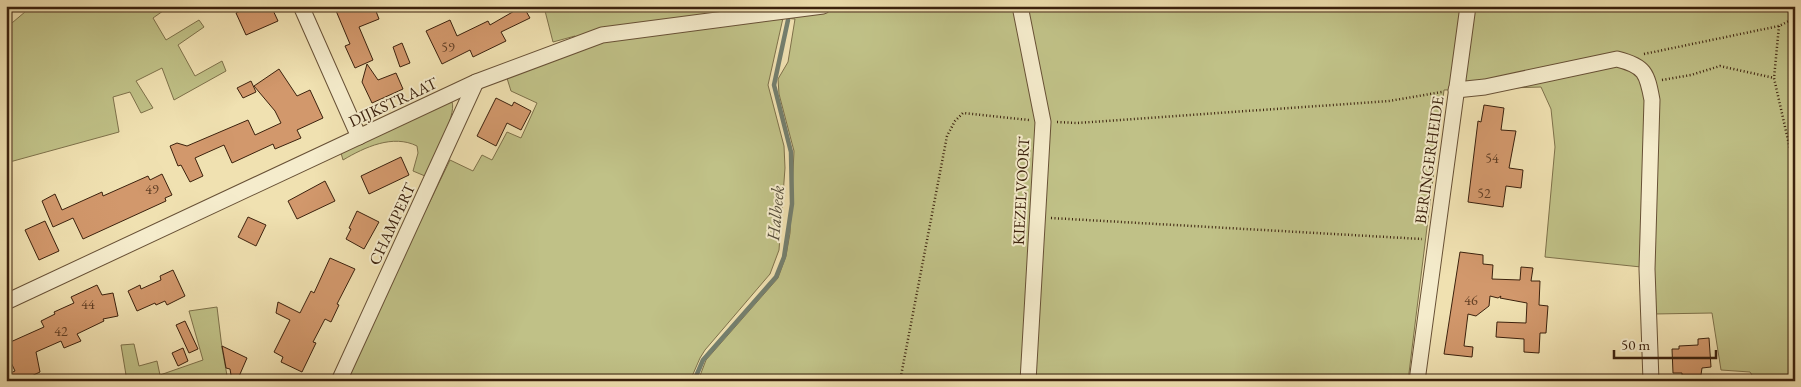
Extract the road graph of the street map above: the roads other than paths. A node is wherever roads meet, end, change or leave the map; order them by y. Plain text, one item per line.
1 (301, 6) edge
2 (1020, 6) edge
3 (1468, 6) edge
4 (820, 7) edge
5 (476, 82) junction
6 (1456, 90) junction
7 (359, 137) junction
8 (6, 302) edge
9 (339, 381) edge
10 (1028, 381) edge
11 (1417, 381) edge
12 (1651, 381) edge

1 - 7 street
2 - 10 street, KIEZELVOORT
3 - 6 street
4 - 5 street, DIJKSTRAAT
5 - 7 street, DIJKSTRAAT
5 - 9 street, CHAMPERT
6 - 11 street, BERINGERHEIDE
6 - 12 street, BERINGERHEIDE
7 - 8 street, DIJKSTRAAT

